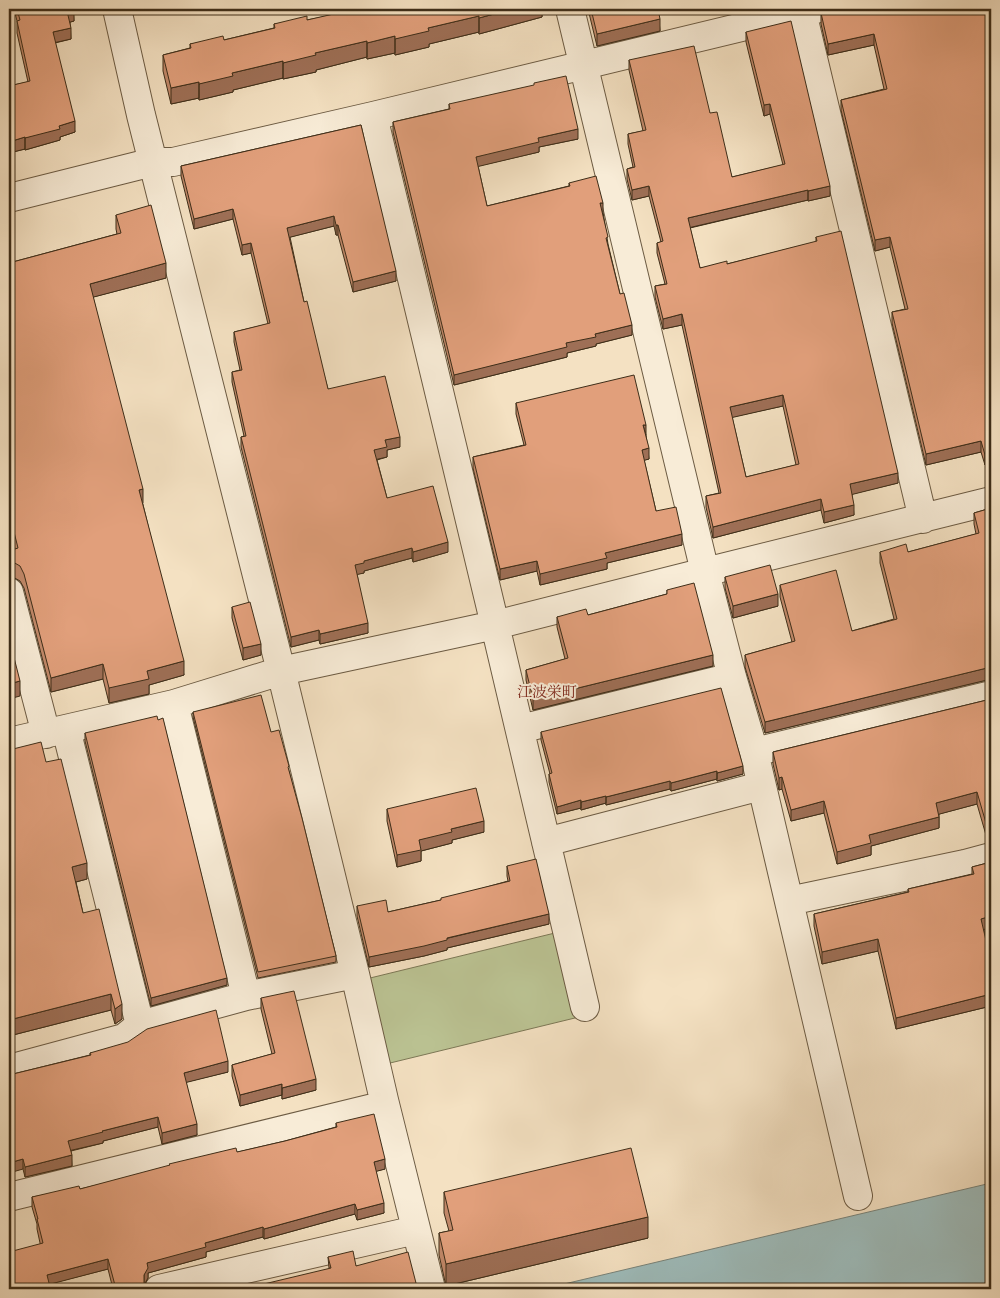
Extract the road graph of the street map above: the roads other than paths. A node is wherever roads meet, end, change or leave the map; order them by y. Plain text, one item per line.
1 (116, 9) edge
2 (570, 9) edge
3 (809, 10) edge
4 (583, 64) junction
5 (373, 116) junction
6 (154, 162) junction
7 (9, 198) edge
8 (991, 501) edge
9 (923, 518) junction
10 (705, 572) junction
11 (9, 592) edge
12 (495, 625) junction
13 (281, 671) junction
14 (732, 677) junction
15 (991, 695) edge
16 (174, 704) junction
17 (520, 729) junction
18 (56, 731) junction
19 (9, 742) edge
20 (754, 752) junction
21 (761, 786) junction
22 (546, 842) junction
23 (991, 857) edge
24 (789, 901) junction
25 (355, 974) junction
26 (246, 996) junction
27 (585, 1007) dead end
28 (140, 1025) junction
29 (9, 1069) edge
30 (385, 1105) junction
31 (858, 1196) dead end
32 (9, 1197) edge
33 (416, 1230) junction
34 (159, 1289) edge
35 (431, 1289) edge

1 - 6 street
2 - 4 street
3 - 4 street
3 - 9 street
4 - 5 street
4 - 10 street
5 - 6 street
5 - 12 street
6 - 7 street
6 - 13 street
8 - 9 street
9 - 10 street
10 - 12 street
10 - 14 street
11 - 18 street
12 - 13 street
12 - 17 street
13 - 16 street
13 - 25 street
14 - 17 street
14 - 20 street
15 - 20 street
16 - 18 street
16 - 26 street
17 - 22 street
18 - 19 street
18 - 28 street
20 - 21 street
21 - 22 street
21 - 24 street
22 - 27 street
23 - 24 street
24 - 31 street
25 - 26 street
25 - 30 street
26 - 28 street
28 - 29 street
30 - 32 street
30 - 33 street
33 - 34 street
33 - 35 street

